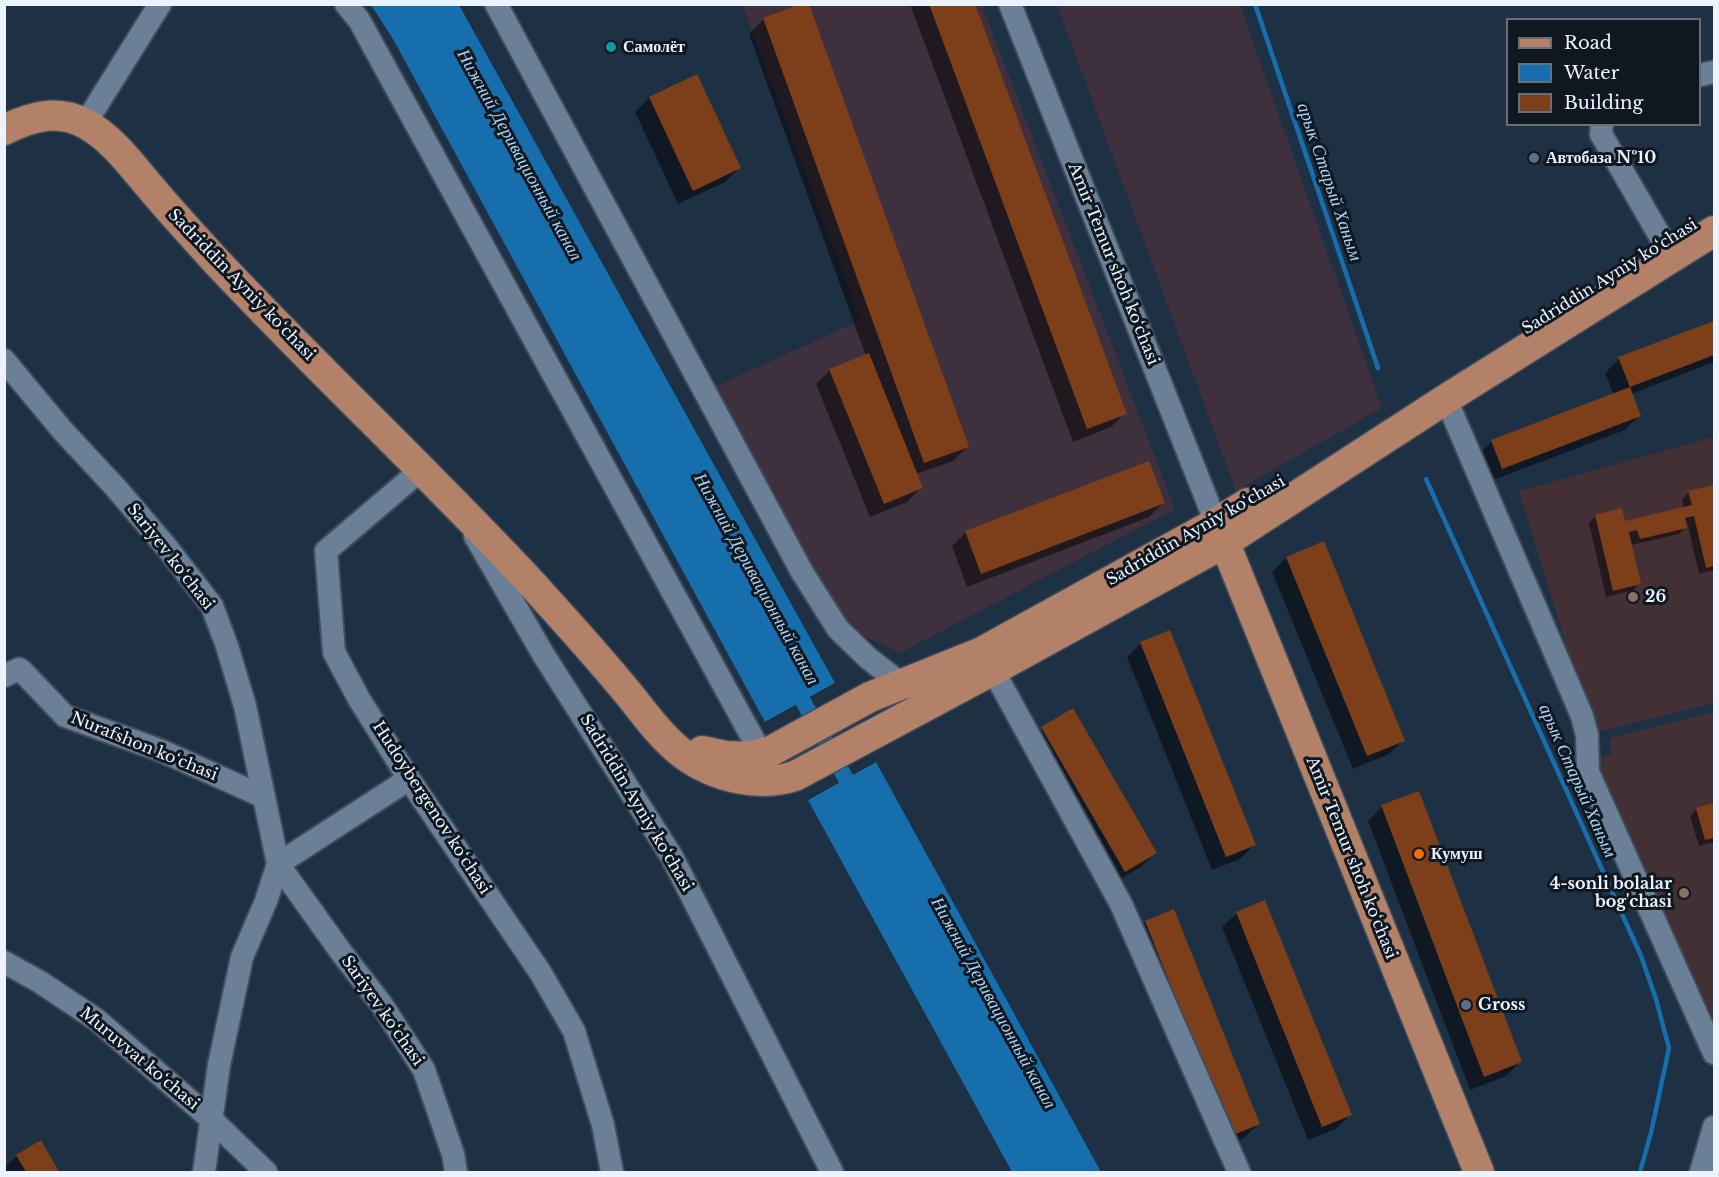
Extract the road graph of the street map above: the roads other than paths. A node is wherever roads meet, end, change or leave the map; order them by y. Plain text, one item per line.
1 (160, 4) edge
2 (346, 4) edge
3 (496, 4) edge
4 (1010, 4) edge
5 (85, 124) junction
6 (1602, 126) edge
7 (4, 130) edge
8 (1714, 212) edge
9 (1714, 231) edge
10 (1664, 243) junction
11 (4, 360) edge
12 (1446, 399) junction
13 (422, 469) junction
14 (458, 506) junction
15 (1220, 533) junction
16 (993, 670) junction
17 (4, 676) edge
18 (900, 683) junction
19 (651, 721) junction
20 (770, 751) junction
21 (409, 779) junction
22 (264, 797) junction
23 (278, 864) junction
24 (4, 962) edge
25 (1714, 1053) edge
26 (212, 1120) junction
27 (1714, 1127) edge
28 (204, 1173) edge
29 (266, 1173) edge
30 (456, 1173) edge
31 (612, 1173) edge
32 (832, 1173) edge
33 (1239, 1173) edge
34 (1479, 1173) edge
35 (1701, 1173) edge

1 - 5 street
2 - 20 street
3 - 18 street
4 - 15 street, Amir Temur shoh ko‘chasi
5 - 7 main road, Sadriddin Ayniy ko‘chasi
5 - 13 main road, Sadriddin Ayniy ko‘chasi
6 - 10 street
8 - 10 main road, Sadriddin Ayniy ko‘chasi
9 - 12 main road, Sadriddin Ayniy ko‘chasi
10 - 15 main road, Sadriddin Ayniy ko‘chasi
11 - 22 street, Sariyev ko‘chasi
12 - 15 main road, Sadriddin Ayniy ko‘chasi
12 - 25 street
13 - 14 main road, Sadriddin Ayniy ko‘chasi
13 - 21 street, Hudoybergenov ko‘chasi
14 - 19 main road, Sadriddin Ayniy ko‘chasi
14 - 32 street, Sadriddin Ayniy ko‘chasi
15 - 16 main road, Sadriddin Ayniy ko‘chasi
15 - 18 main road, Sadriddin Ayniy ko‘chasi
15 - 34 main road, Amir Temur shoh ko‘chasi
16 - 19 main road, Sadriddin Ayniy ko‘chasi
16 - 33 street
17 - 22 street, Nurafshon ko‘chasi
18 - 20 main road, Sadriddin Ayniy ko‘chasi
19 - 20 main road, Sadriddin Ayniy ko‘chasi
21 - 23 street
21 - 31 street, Hudoybergenov ko‘chasi
22 - 23 street, Sariyev ko‘chasi
23 - 26 street
23 - 30 street, Sariyev ko‘chasi
24 - 26 street, Muruvvat ko‘chasi
26 - 28 street
26 - 29 street, Muruvvat ko‘chasi
27 - 35 street

